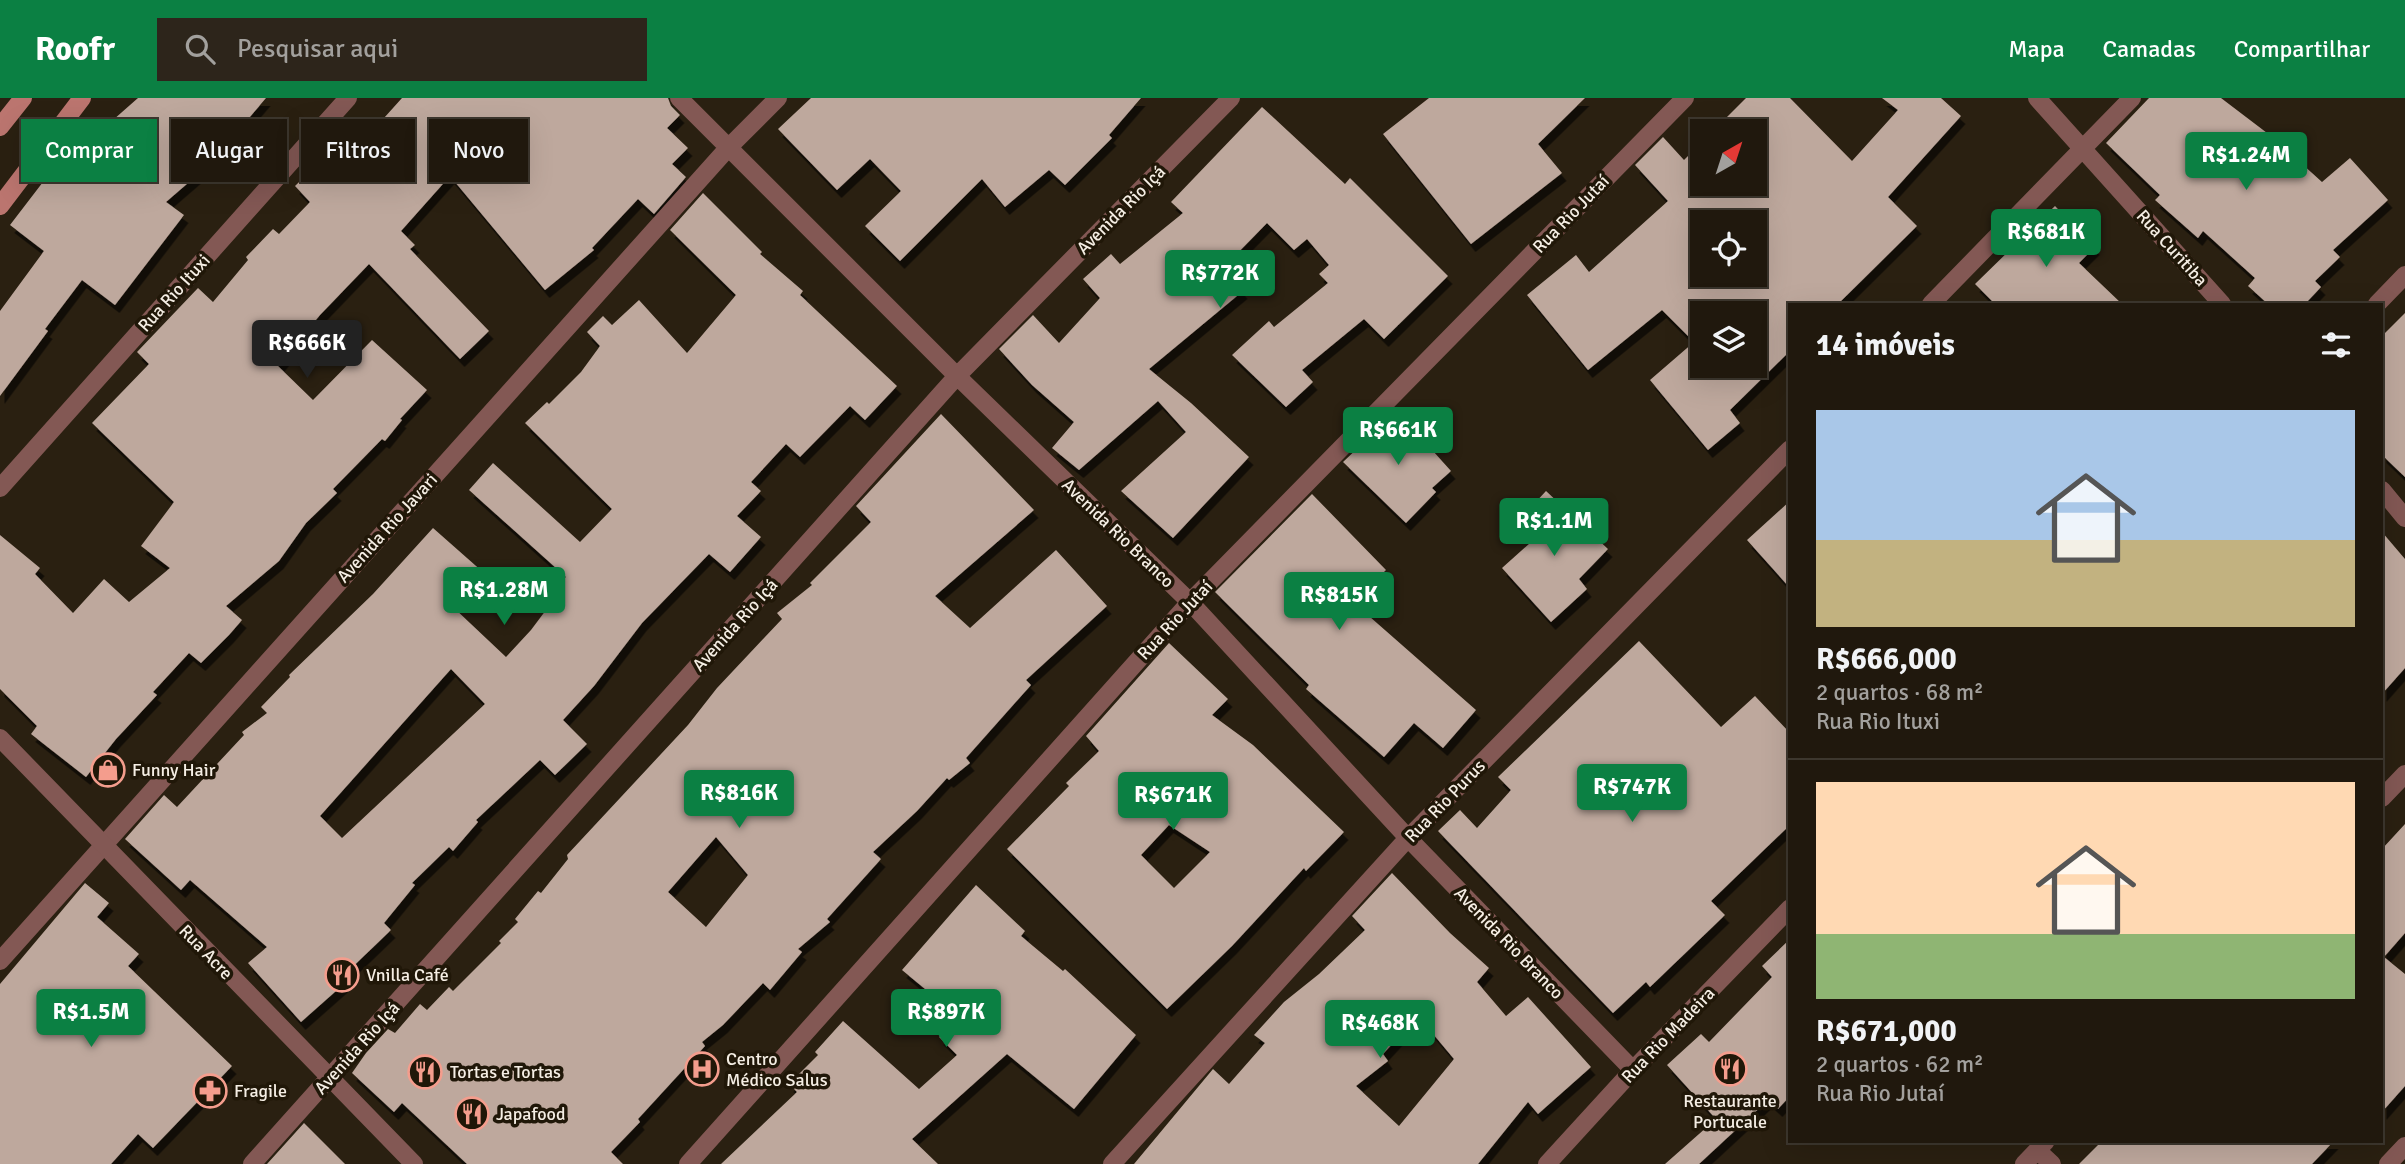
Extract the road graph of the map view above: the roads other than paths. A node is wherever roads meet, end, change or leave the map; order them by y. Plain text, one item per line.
1 (23, 98) edge
2 (82, 98) edge
3 (348, 98) edge
4 (679, 98) edge
5 (778, 98) edge
6 (1231, 98) edge
7 (1685, 98) edge
8 (2037, 98) edge
9 (2132, 98) edge
10 (0, 127) edge
11 (728, 148) junction
12 (2083, 149) junction
13 (0, 206) edge
14 (2405, 275) edge
15 (1932, 303) edge
16 (2221, 303) edge
17 (2378, 303) edge
18 (957, 376) junction
19 (1788, 451) edge
20 (0, 488) edge
21 (2383, 491) edge
22 (2405, 518) edge
23 (1190, 603) junction
24 (0, 738) edge
25 (2405, 774) edge
26 (2383, 797) edge
27 (1408, 838) junction
28 (102, 846) junction
29 (1788, 910) edge
30 (0, 961) edge
31 (1633, 1070) junction
32 (330, 1078) junction
33 (2042, 1146) edge
34 (2405, 1146) edge
35 (252, 1164) edge
36 (414, 1164) edge
37 (688, 1164) edge
38 (1112, 1164) edge
39 (1548, 1164) edge
40 (2024, 1164) edge
41 (2052, 1164) edge
42 (2388, 1164) edge

1 - 10 main road
2 - 13 main road
3 - 20 street, Rua Rio Ituxi
4 - 11 street, Avenida Rio Branco
5 - 11 street, Avenida Rio Javari
6 - 18 street, Avenida Rio Içá
7 - 23 street, Rua Rio Jutaí
8 - 12 street, Rua Curitiba
9 - 12 street
11 - 18 street, Avenida Rio Branco
11 - 28 street, Avenida Rio Javari
12 - 15 street
12 - 16 street, Rua Curitiba
14 - 17 street
18 - 23 street, Avenida Rio Branco
18 - 32 street, Avenida Rio Içá
19 - 27 street, Rua Rio Purus
21 - 22 street
23 - 27 street, Avenida Rio Branco
23 - 37 street, Rua Rio Jutaí
24 - 28 street, Rua Acre
25 - 26 street
27 - 31 street, Avenida Rio Branco
27 - 38 street, Rua Rio Purus
28 - 30 street, Avenida Rio Javari
28 - 32 street, Rua Acre
29 - 31 street, Rua Rio Madeira
31 - 39 street, Rua Rio Madeira
32 - 35 street, Avenida Rio Içá
32 - 36 street, Rua Acre
33 - 40 street
33 - 41 street
34 - 42 street

